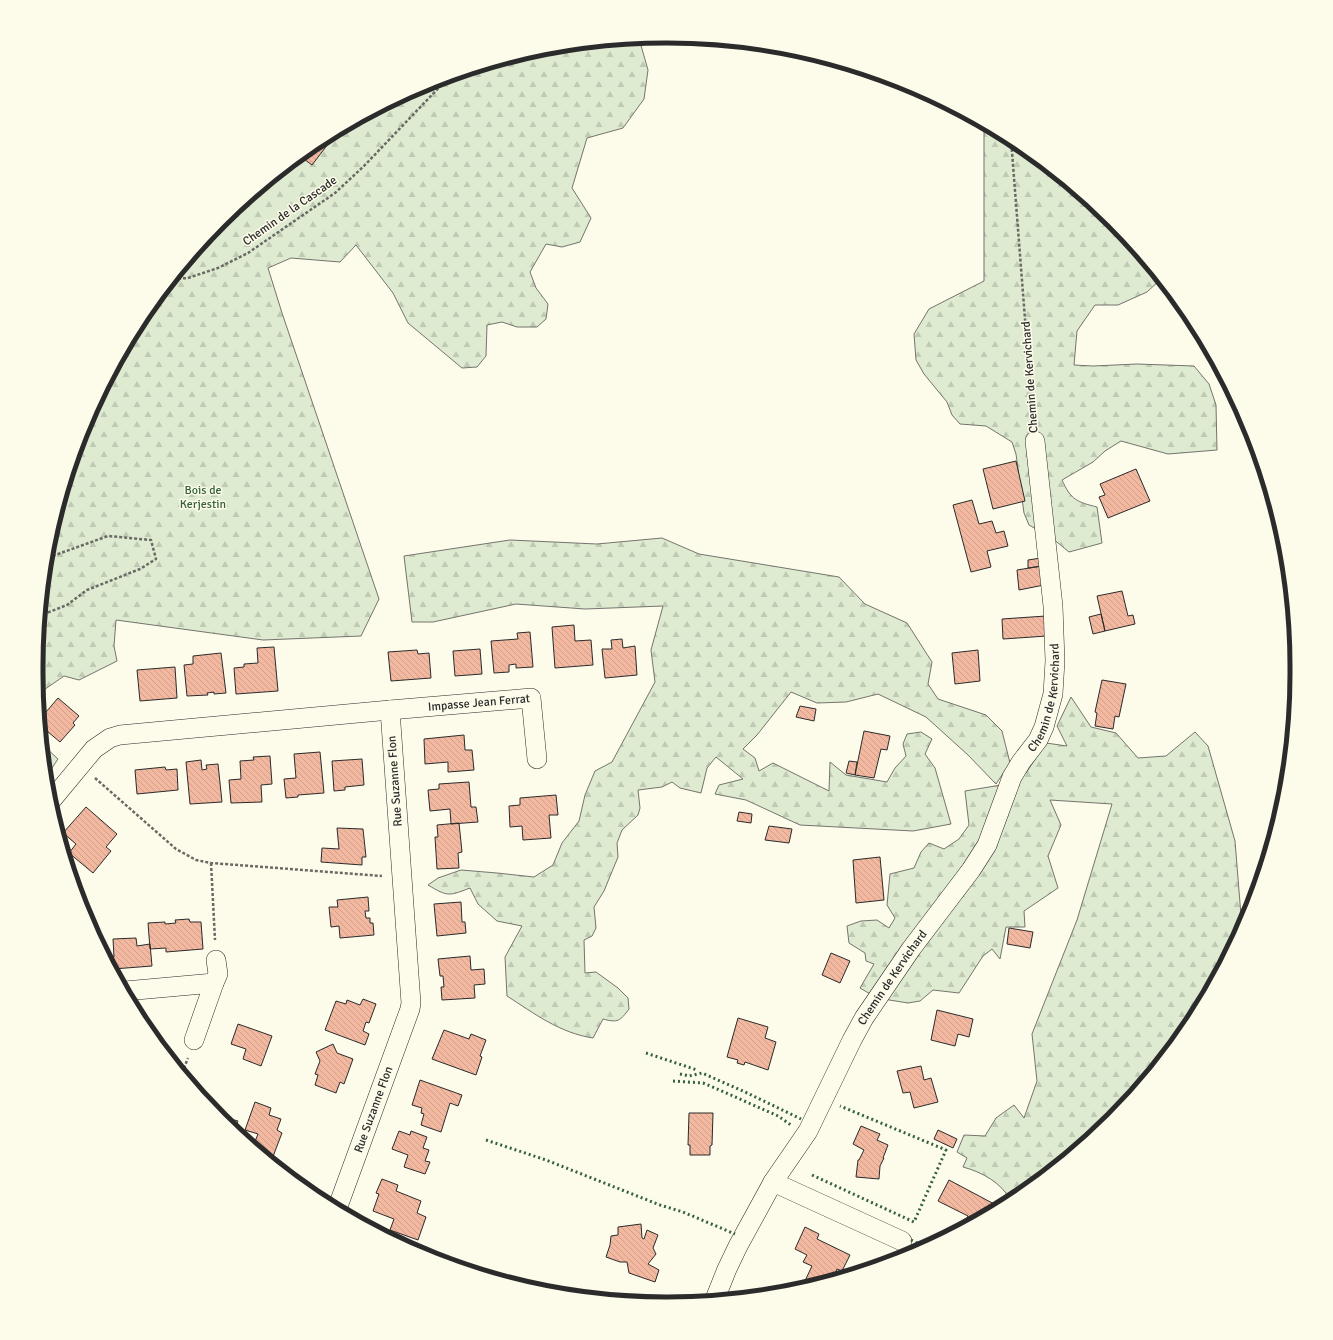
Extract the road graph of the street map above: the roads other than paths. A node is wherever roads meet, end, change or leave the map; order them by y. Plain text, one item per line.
1 (1035, 441) road end
2 (390, 710) junction
3 (537, 759) dead end
4 (55, 796) edge
5 (216, 960) road end
6 (214, 983) junction
7 (130, 991) edge
8 (194, 1040) dead end
9 (773, 1182) junction
10 (339, 1203) edge
11 (902, 1241) dead end
12 (717, 1295) edge

1 - 9 street, Chemin de Kervichard
2 - 3 street, Impasse Jean Ferrat
2 - 4 street
2 - 10 street, Rue Suzanne Flon
5 - 6 street
6 - 7 street
6 - 8 street
9 - 11 street
9 - 12 street, Chemin de Kervichard

